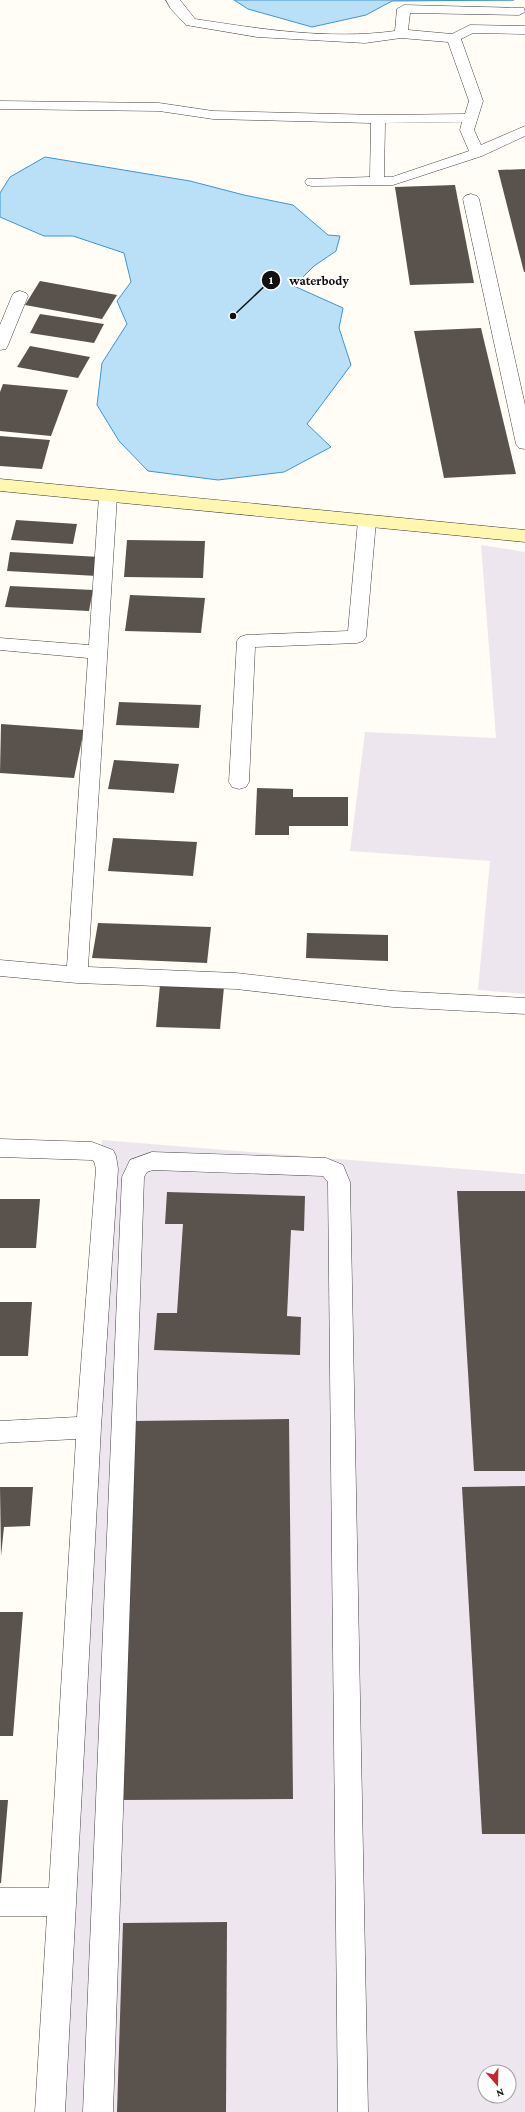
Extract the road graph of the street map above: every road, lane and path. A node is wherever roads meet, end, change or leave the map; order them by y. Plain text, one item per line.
1 (173, 0) edge
2 (519, 11) dead end
3 (525, 30) edge
4 (401, 34) junction
5 (454, 38) junction
6 (0, 105) edge
7 (470, 118) junction
8 (378, 119) junction
9 (525, 130) edge
10 (477, 153) junction
11 (377, 181) junction
12 (312, 182) dead end
13 (471, 199) dead end
14 (20, 296) dead end
15 (0, 345) edge
16 (525, 444) edge
17 (0, 485) edge
18 (108, 496) junction
19 (367, 521) junction
20 (525, 536) edge
21 (0, 644) edge
22 (98, 652) junction
23 (239, 782) dead end
24 (0, 968) edge
25 (77, 975) junction
26 (525, 1006) edge
27 (0, 1148) edge
28 (89, 1427) junction
29 (0, 1432) edge
30 (0, 1902) edge
31 (62, 1902) junction
32 (50, 2112) edge
33 (98, 2112) edge
34 (353, 2112) edge

1 - 4 lane
2 - 4 lane
3 - 5 lane
4 - 5 lane
5 - 7 lane
6 - 8 lane
7 - 8 lane
7 - 10 lane
8 - 11 lane
9 - 10 lane
10 - 11 lane
11 - 12 lane
13 - 16 street
14 - 15 street
17 - 18 street
18 - 19 street
18 - 22 street
19 - 20 street
19 - 23 lane
21 - 22 street
22 - 25 street
24 - 25 street
25 - 26 street
27 - 28 street
28 - 29 street
28 - 31 street
30 - 31 street
31 - 32 street
33 - 34 street

